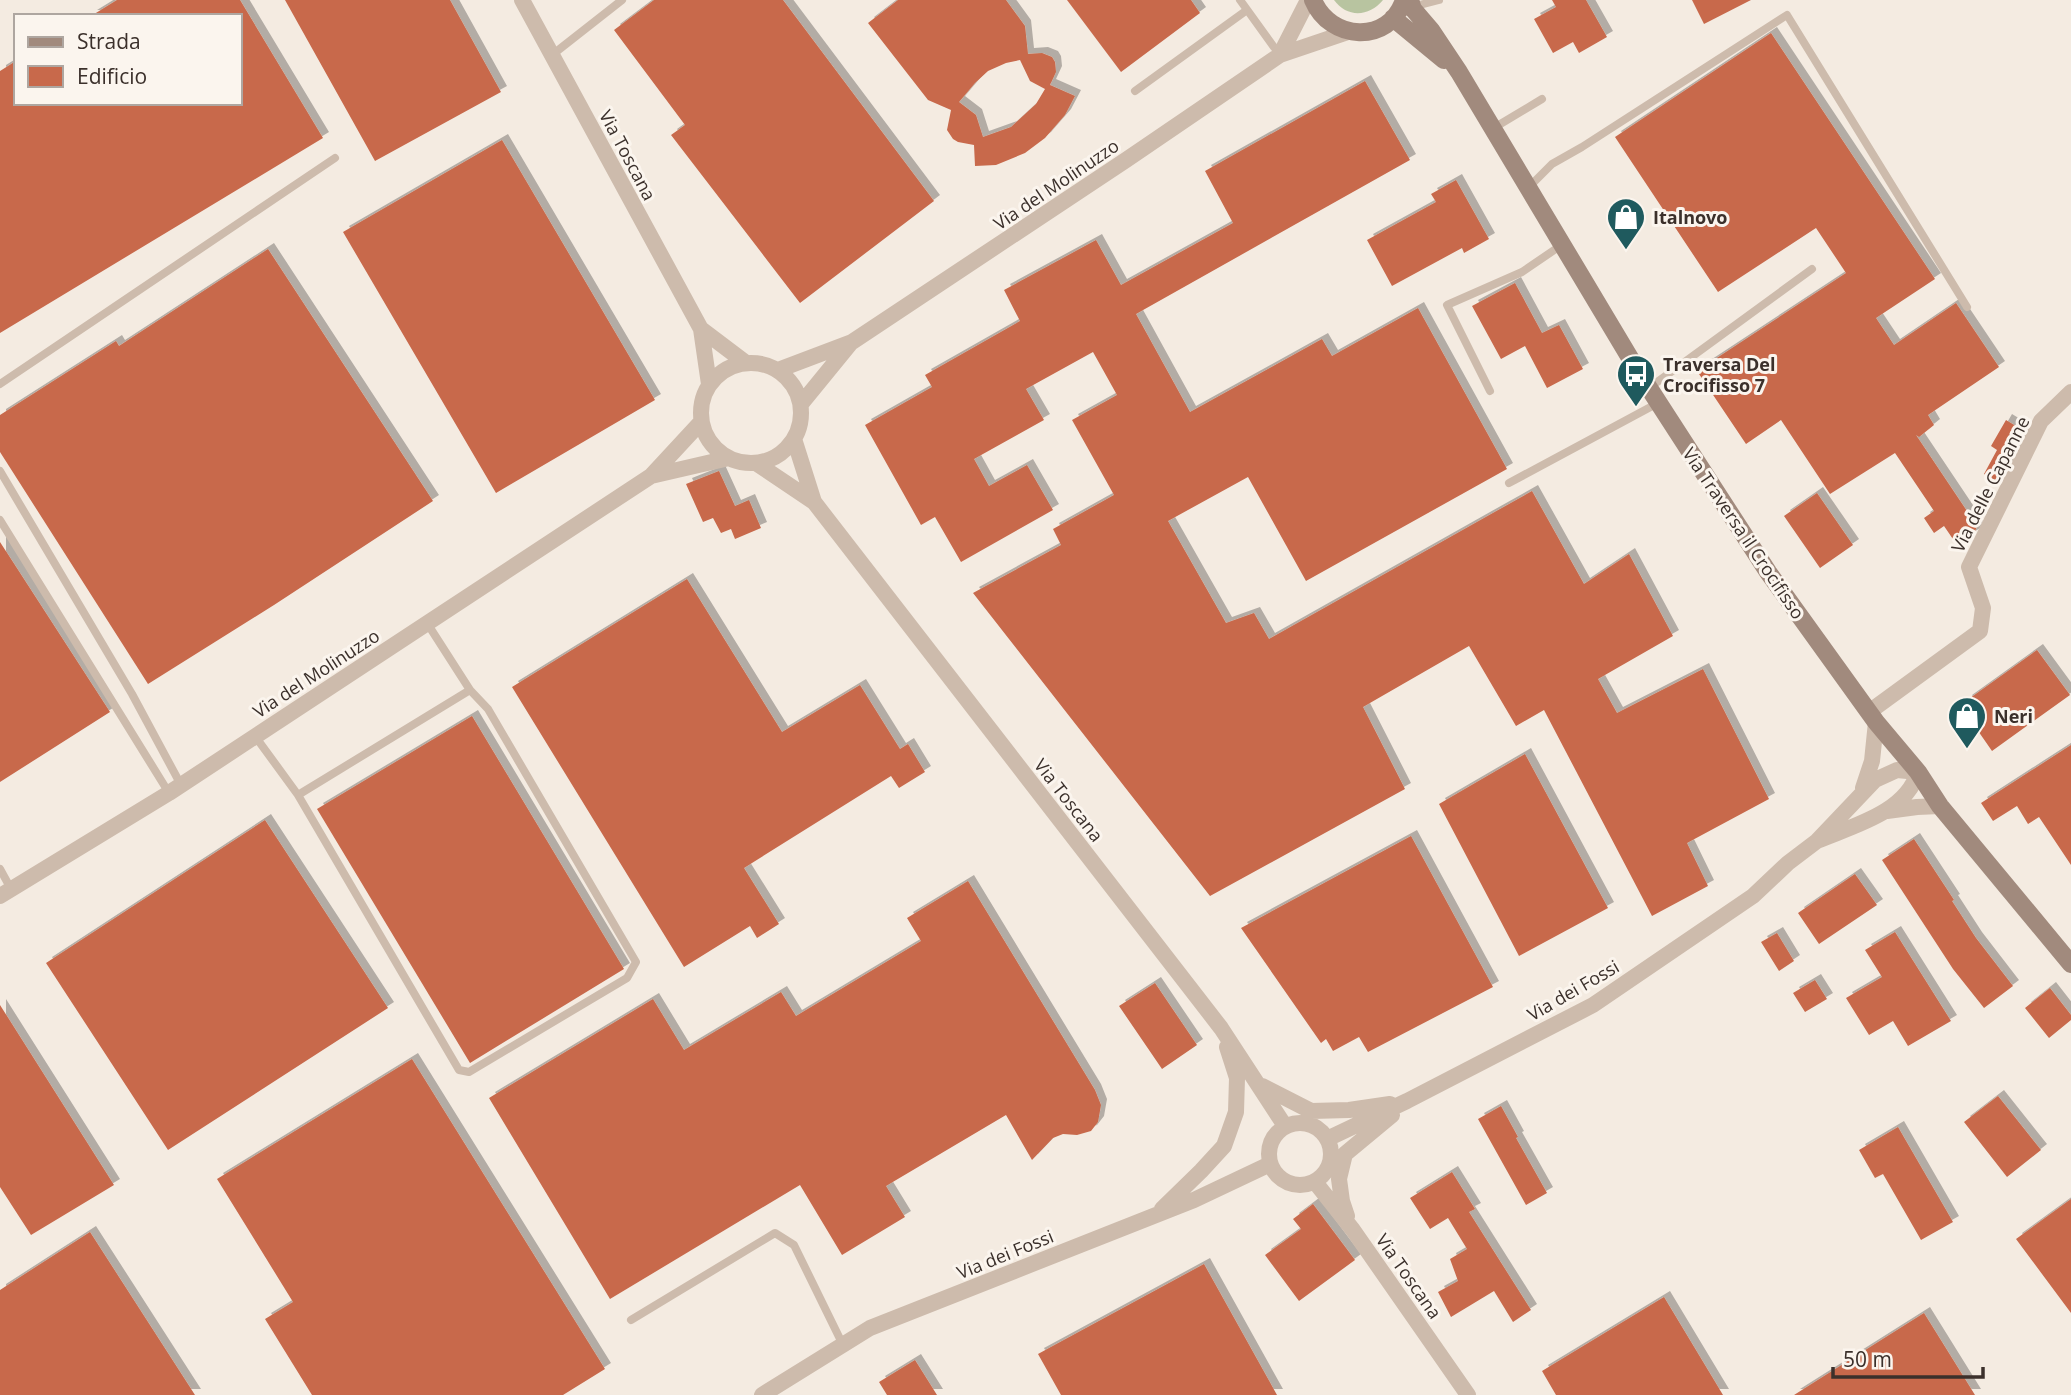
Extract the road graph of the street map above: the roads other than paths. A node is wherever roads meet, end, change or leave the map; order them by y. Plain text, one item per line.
1 (522, 0) edge
2 (622, 0) edge
3 (1240, 0) edge
4 (1310, 0) edge
5 (1439, 0) edge
6 (1409, 2) edge
7 (1247, 10) junction
8 (1393, 18) junction
9 (1348, 32) junction
10 (552, 55) junction
11 (1280, 55) junction
12 (1459, 72) junction
13 (1135, 91) dead end
14 (1542, 99) dead end
15 (1492, 129) junction
16 (335, 158) dead end
17 (1528, 188) junction
18 (1563, 244) junction
19 (1812, 269) dead end
20 (1967, 307) dead end
21 (701, 329) junction
22 (852, 342) junction
23 (746, 362) junction
24 (778, 370) junction
25 (0, 384) edge
26 (709, 384) junction
27 (1490, 391) dead end
28 (2071, 392) edge
29 (1653, 396) junction
30 (801, 404) junction
31 (701, 422) junction
32 (794, 439) junction
33 (729, 458) junction
34 (756, 463) junction
35 (0, 471) edge
36 (651, 476) junction
37 (1509, 484) dead end
38 (814, 502) junction
39 (0, 520) edge
40 (428, 623) junction
41 (470, 690) junction
42 (1872, 717) junction
43 (255, 736) junction
44 (1918, 772) junction
45 (175, 789) junction
46 (1862, 792) junction
47 (298, 795) junction
48 (1940, 806) junction
49 (1884, 811) junction
50 (1817, 841) junction
51 (0, 869) edge
52 (6, 892) edge
53 (2071, 964) edge
54 (1221, 1028) junction
55 (1259, 1085) junction
56 (1407, 1101) junction
57 (1285, 1126) junction
58 (1327, 1139) junction
59 (1270, 1164) junction
60 (1315, 1182) junction
61 (1156, 1214) junction
62 (1353, 1230) junction
63 (631, 1320) dead end
64 (843, 1345) junction
65 (762, 1395) edge
66 (1468, 1395) edge

1 - 10 street, Via Toscana
2 - 10 lane
3 - 7 lane
4 - 9 street
4 - 11 street, Via del Molinuzzo
5 - 6 lane
6 - 8 street
6 - 12 street, Via Traversa il Crocifisso
7 - 11 lane
7 - 13 lane
8 - 9 street
8 - 12 street, Via Traversa il Crocifisso
9 - 11 street, Via del Molinuzzo
10 - 21 street, Via Toscana
11 - 22 street, Via del Molinuzzo
12 - 15 street, Via Traversa il Crocifisso
14 - 15 lane
15 - 17 street, Via Traversa il Crocifisso
16 - 25 lane
17 - 18 street, Via Traversa il Crocifisso
17 - 20 lane
18 - 27 lane
18 - 29 street, Via Traversa il Crocifisso
19 - 29 lane
21 - 23 street, Via Toscana
21 - 26 street, Via Toscana
22 - 24 street, Via del Molinuzzo
22 - 30 street, Via del Molinuzzo
23 - 24 street
23 - 26 street
24 - 30 street
26 - 31 street
28 - 42 street, Via delle Capanne
29 - 37 lane
29 - 42 street, Via Traversa il Crocifisso
30 - 32 street
31 - 33 street
31 - 36 street, Via del Molinuzzo
32 - 34 street
32 - 38 street, Via Toscana
33 - 34 street
33 - 36 street, Via del Molinuzzo
34 - 38 street, Via Toscana
35 - 45 lane
36 - 40 street, Via del Molinuzzo
38 - 54 street, Via Toscana
39 - 45 lane
40 - 41 lane
40 - 43 street, Via del Molinuzzo
41 - 47 lane
41 - 47 lane
42 - 44 street, Via Traversa il Crocifisso
42 - 46 street, Via dei Fossi
43 - 45 street, Via del Molinuzzo
43 - 47 lane
44 - 46 street, Via dei Fossi
44 - 48 street, Via Traversa il Crocifisso
44 - 49 street, Via dei Fossi
45 - 52 street, Via del Molinuzzo
46 - 50 street, Via dei Fossi
48 - 49 street, Via dei Fossi
48 - 53 street, Via Traversa il Crocifisso
49 - 50 street, Via dei Fossi
50 - 56 street, Via dei Fossi
51 - 52 lane
54 - 55 street, Via Toscana
54 - 61 street
55 - 56 street
55 - 57 street, Via Toscana
56 - 58 street, Via dei Fossi
56 - 62 street
57 - 58 street
57 - 59 street
58 - 60 street
59 - 60 street
59 - 61 street, Via dei Fossi
60 - 62 street, Via Toscana
61 - 64 street, Via dei Fossi
62 - 66 street, Via Toscana
63 - 64 lane
64 - 65 street, Via dei Fossi

